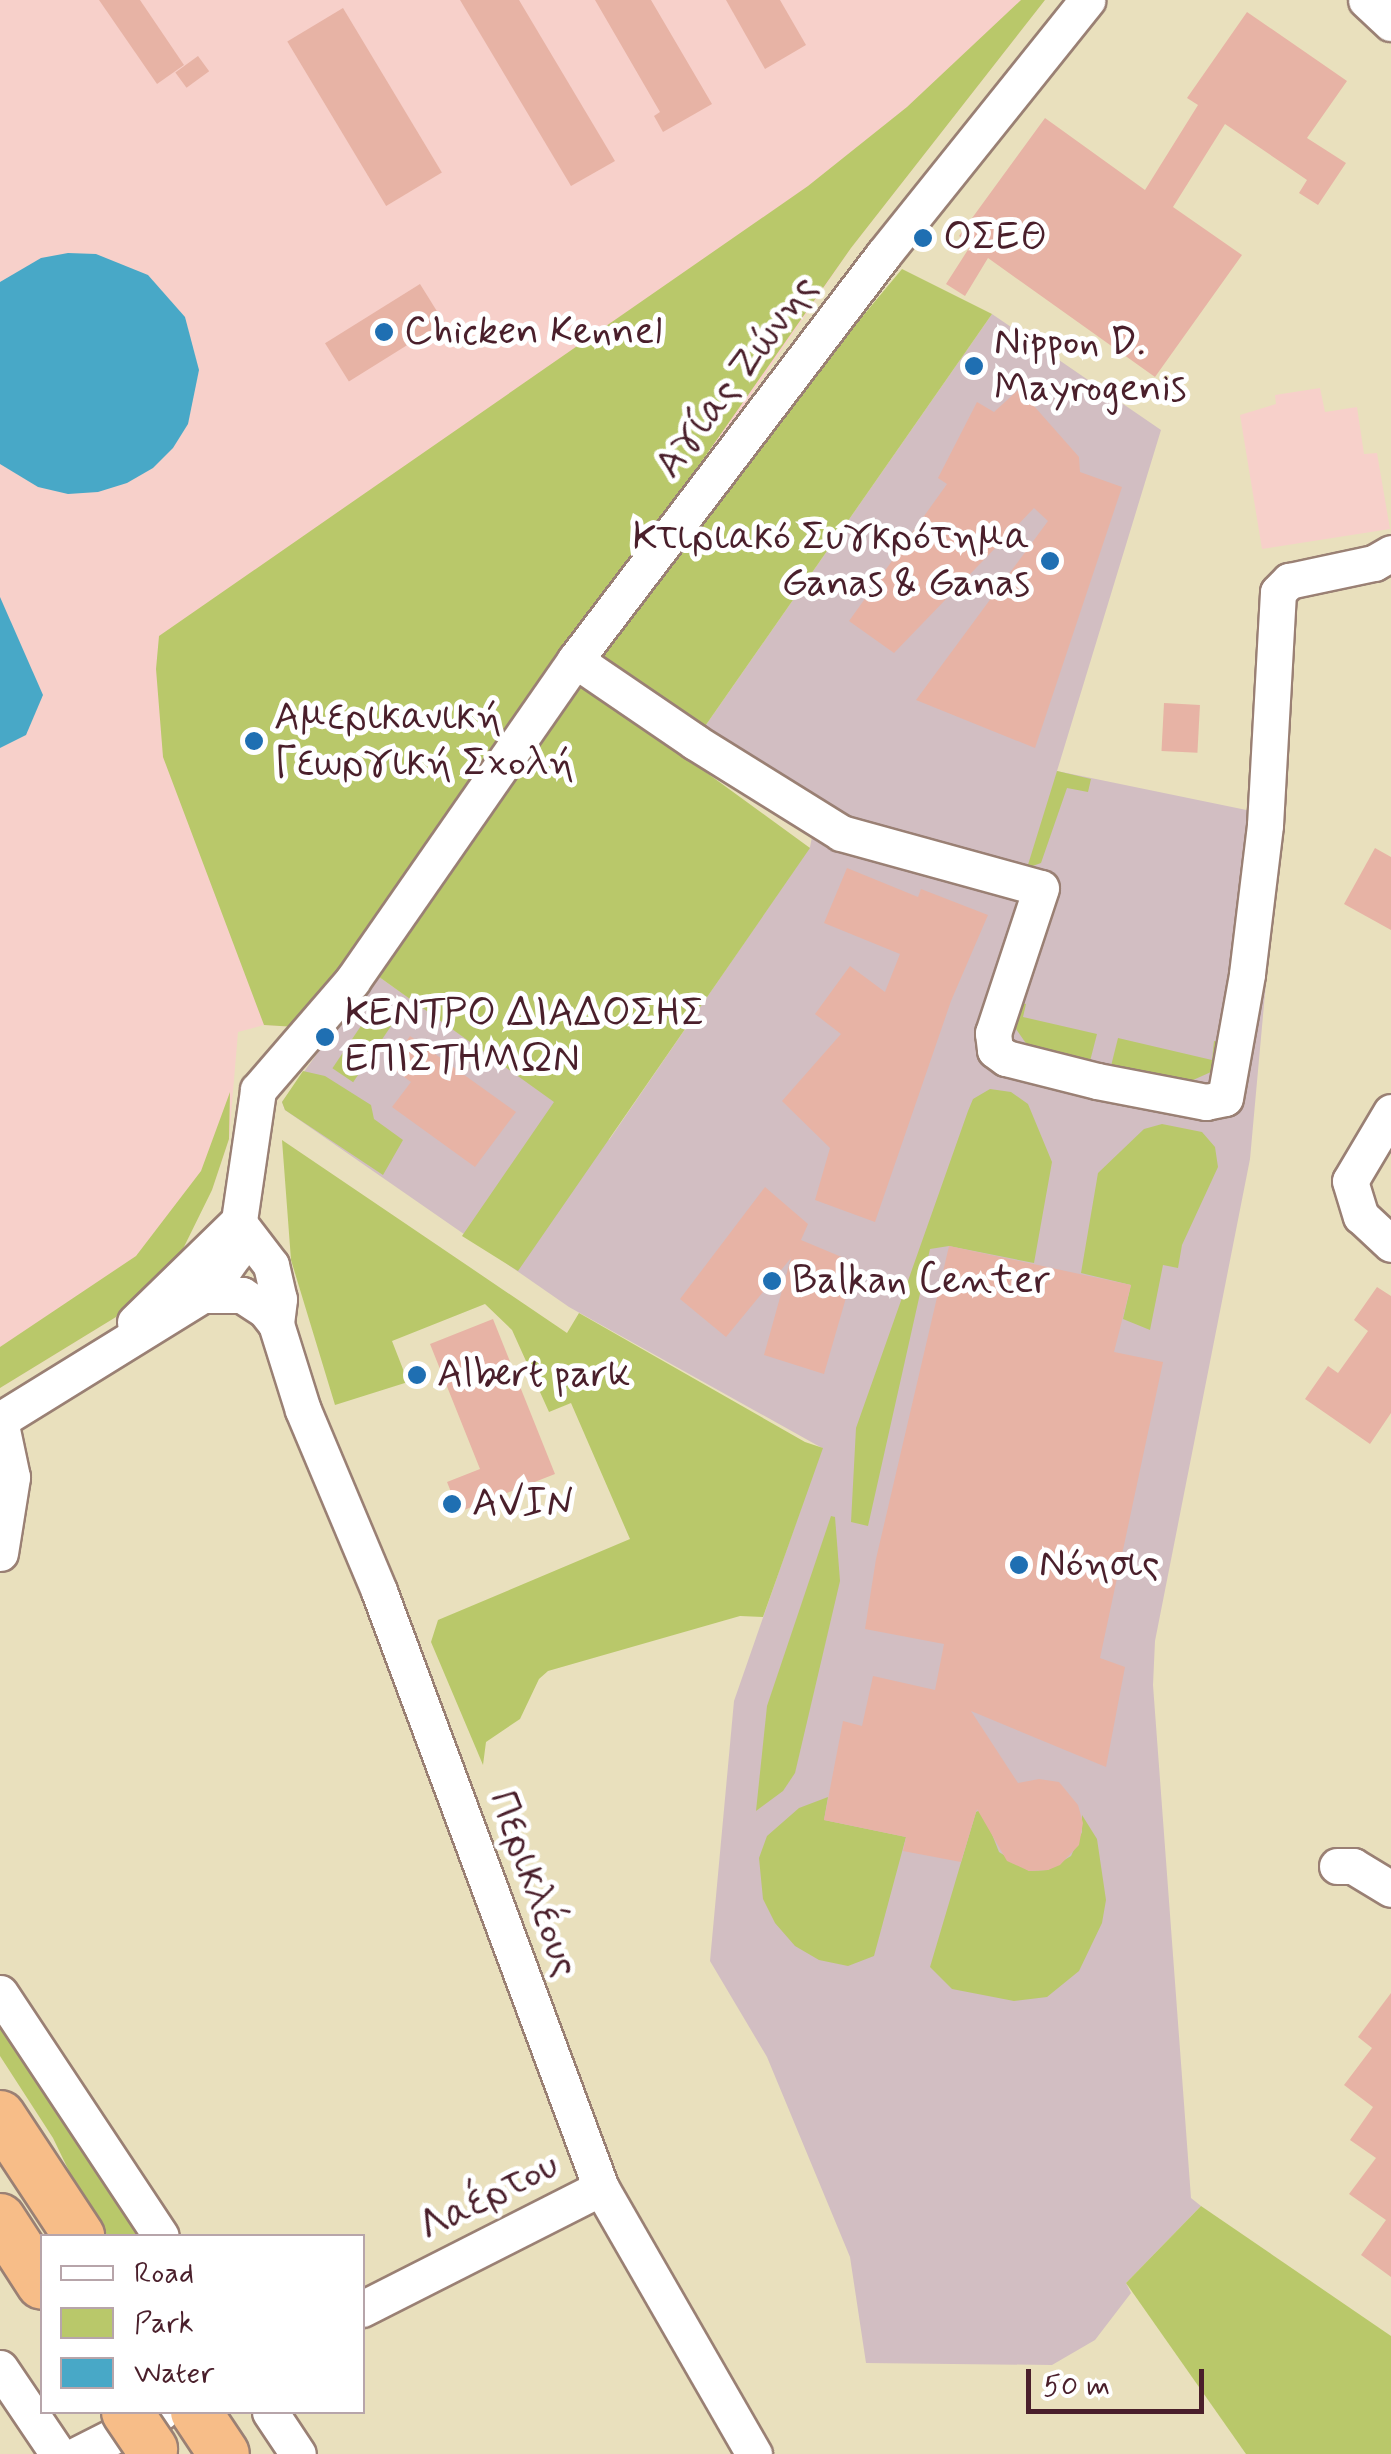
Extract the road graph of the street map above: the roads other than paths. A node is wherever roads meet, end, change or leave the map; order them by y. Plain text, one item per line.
1 (1087, 0) edge
2 (1366, 0) edge
3 (1391, 23) edge
4 (1391, 553) edge
5 (575, 660) junction
6 (1391, 1112) edge
7 (238, 1222) junction
8 (1391, 1244) edge
9 (202, 1294) junction
10 (270, 1317) junction
11 (115, 1345) junction
12 (0, 1420) edge
13 (3, 1510) edge
14 (0, 1552) edge
15 (1337, 1866) dead end
16 (1391, 1889) edge
17 (0, 1994) edge
18 (0, 2116) edge
19 (601, 2188) junction
20 (0, 2219) edge
21 (77, 2234) edge
22 (160, 2234) edge
23 (40, 2281) edge
24 (365, 2307) edge
25 (0, 2368) edge
26 (271, 2414) edge
27 (174, 2430) edge
28 (58, 2454) edge
29 (78, 2454) edge
30 (298, 2454) edge
31 (754, 2454) edge

1 - 5 street, Αγίας Ζώνης
2 - 3 street
4 - 5 street
5 - 7 street, Αγίας Ζώνης
6 - 8 street
7 - 9 street, Αγίας Ζώνης
7 - 10 street, Περικλέους
7 - 11 street
9 - 10 street
9 - 11 street
10 - 19 street, Περικλέους
11 - 12 street
12 - 13 street
13 - 14 street
15 - 16 street
17 - 22 street
18 - 21 highway
19 - 24 street, Λαέρτου
19 - 31 street, Περικλέους
20 - 23 highway
25 - 28 street
26 - 30 street
27 - 29 street

